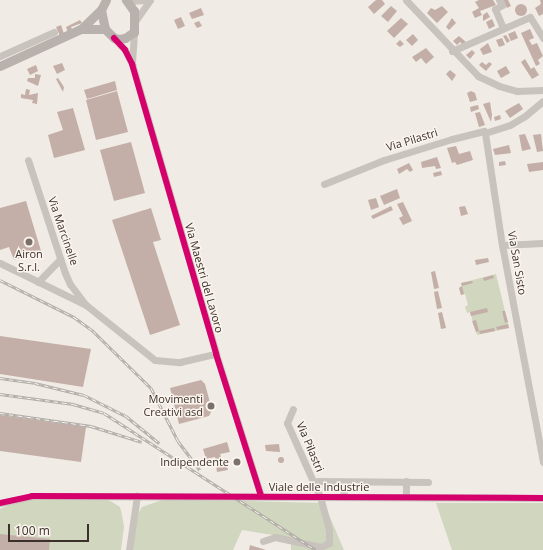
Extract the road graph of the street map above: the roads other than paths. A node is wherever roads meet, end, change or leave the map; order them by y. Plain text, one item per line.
1 (106, 0) edge
2 (127, 0) edge
3 (150, 0) edge
4 (406, 0) edge
5 (499, 0) edge
6 (101, 10) junction
7 (136, 20) junction
8 (503, 28) junction
9 (81, 29) junction
10 (105, 29) junction
11 (54, 32) dead end
12 (134, 32) junction
13 (114, 38) junction
14 (543, 38) edge
15 (452, 50) junction
16 (0, 56) edge
17 (132, 64) junction
18 (0, 66) edge
19 (543, 90) edge
20 (543, 101) edge
21 (485, 133) junction
22 (28, 160) dead end
23 (324, 184) dead end
24 (543, 243) edge
25 (502, 245) junction
26 (60, 258) junction
27 (0, 263) edge
28 (38, 282) junction
29 (86, 305) junction
30 (216, 354) junction
31 (293, 409) dead end
32 (543, 462) edge
33 (318, 481) dead end
34 (406, 481) junction
35 (345, 482) junction
36 (374, 482) junction
37 (428, 482) dead end
38 (137, 496) junction
39 (261, 496) junction
40 (320, 497) junction
41 (343, 497) junction
42 (375, 497) junction
43 (406, 497) junction
44 (543, 498) edge
45 (0, 503) edge
46 (263, 542) dead end
47 (129, 550) edge

1 - 6 main road
2 - 3 street
2 - 7 main road
3 - 7 street
4 - 15 street
5 - 8 street
6 - 9 main road
6 - 10 main road
7 - 12 main road
8 - 14 street
8 - 15 street
9 - 10 main road
9 - 18 main road
10 - 13 main road
11 - 16 street
12 - 13 main road
12 - 17 street
13 - 17 street
15 - 19 street
17 - 30 street, Via Maestri del Lavoro
20 - 21 street
21 - 23 street, Via Pilastri
21 - 25 street, Via San Sisto
22 - 26 street, Via Marcinelle
24 - 25 street
25 - 32 street, Via San Sisto
26 - 28 street
26 - 29 street, Via Marcinelle
27 - 28 street, Via Marcinelle
28 - 29 street, Via Marcinelle
29 - 30 street, Via Marcinelle
30 - 39 street, Via Maestri del Lavoro
31 - 40 street, Via Pilastri
33 - 35 street
34 - 36 street
34 - 37 street
34 - 43 street
35 - 36 street
35 - 41 street
36 - 42 street
38 - 39 street, Viale delle Industrie
38 - 45 street, Viale delle Industrie
38 - 47 street
39 - 40 street, Viale delle Industrie
40 - 41 street, Viale delle Industrie
40 - 46 street, Via Pilastri
41 - 42 street, Viale delle Industrie
42 - 43 street, Viale delle Industrie
43 - 44 street, Viale delle Industrie

